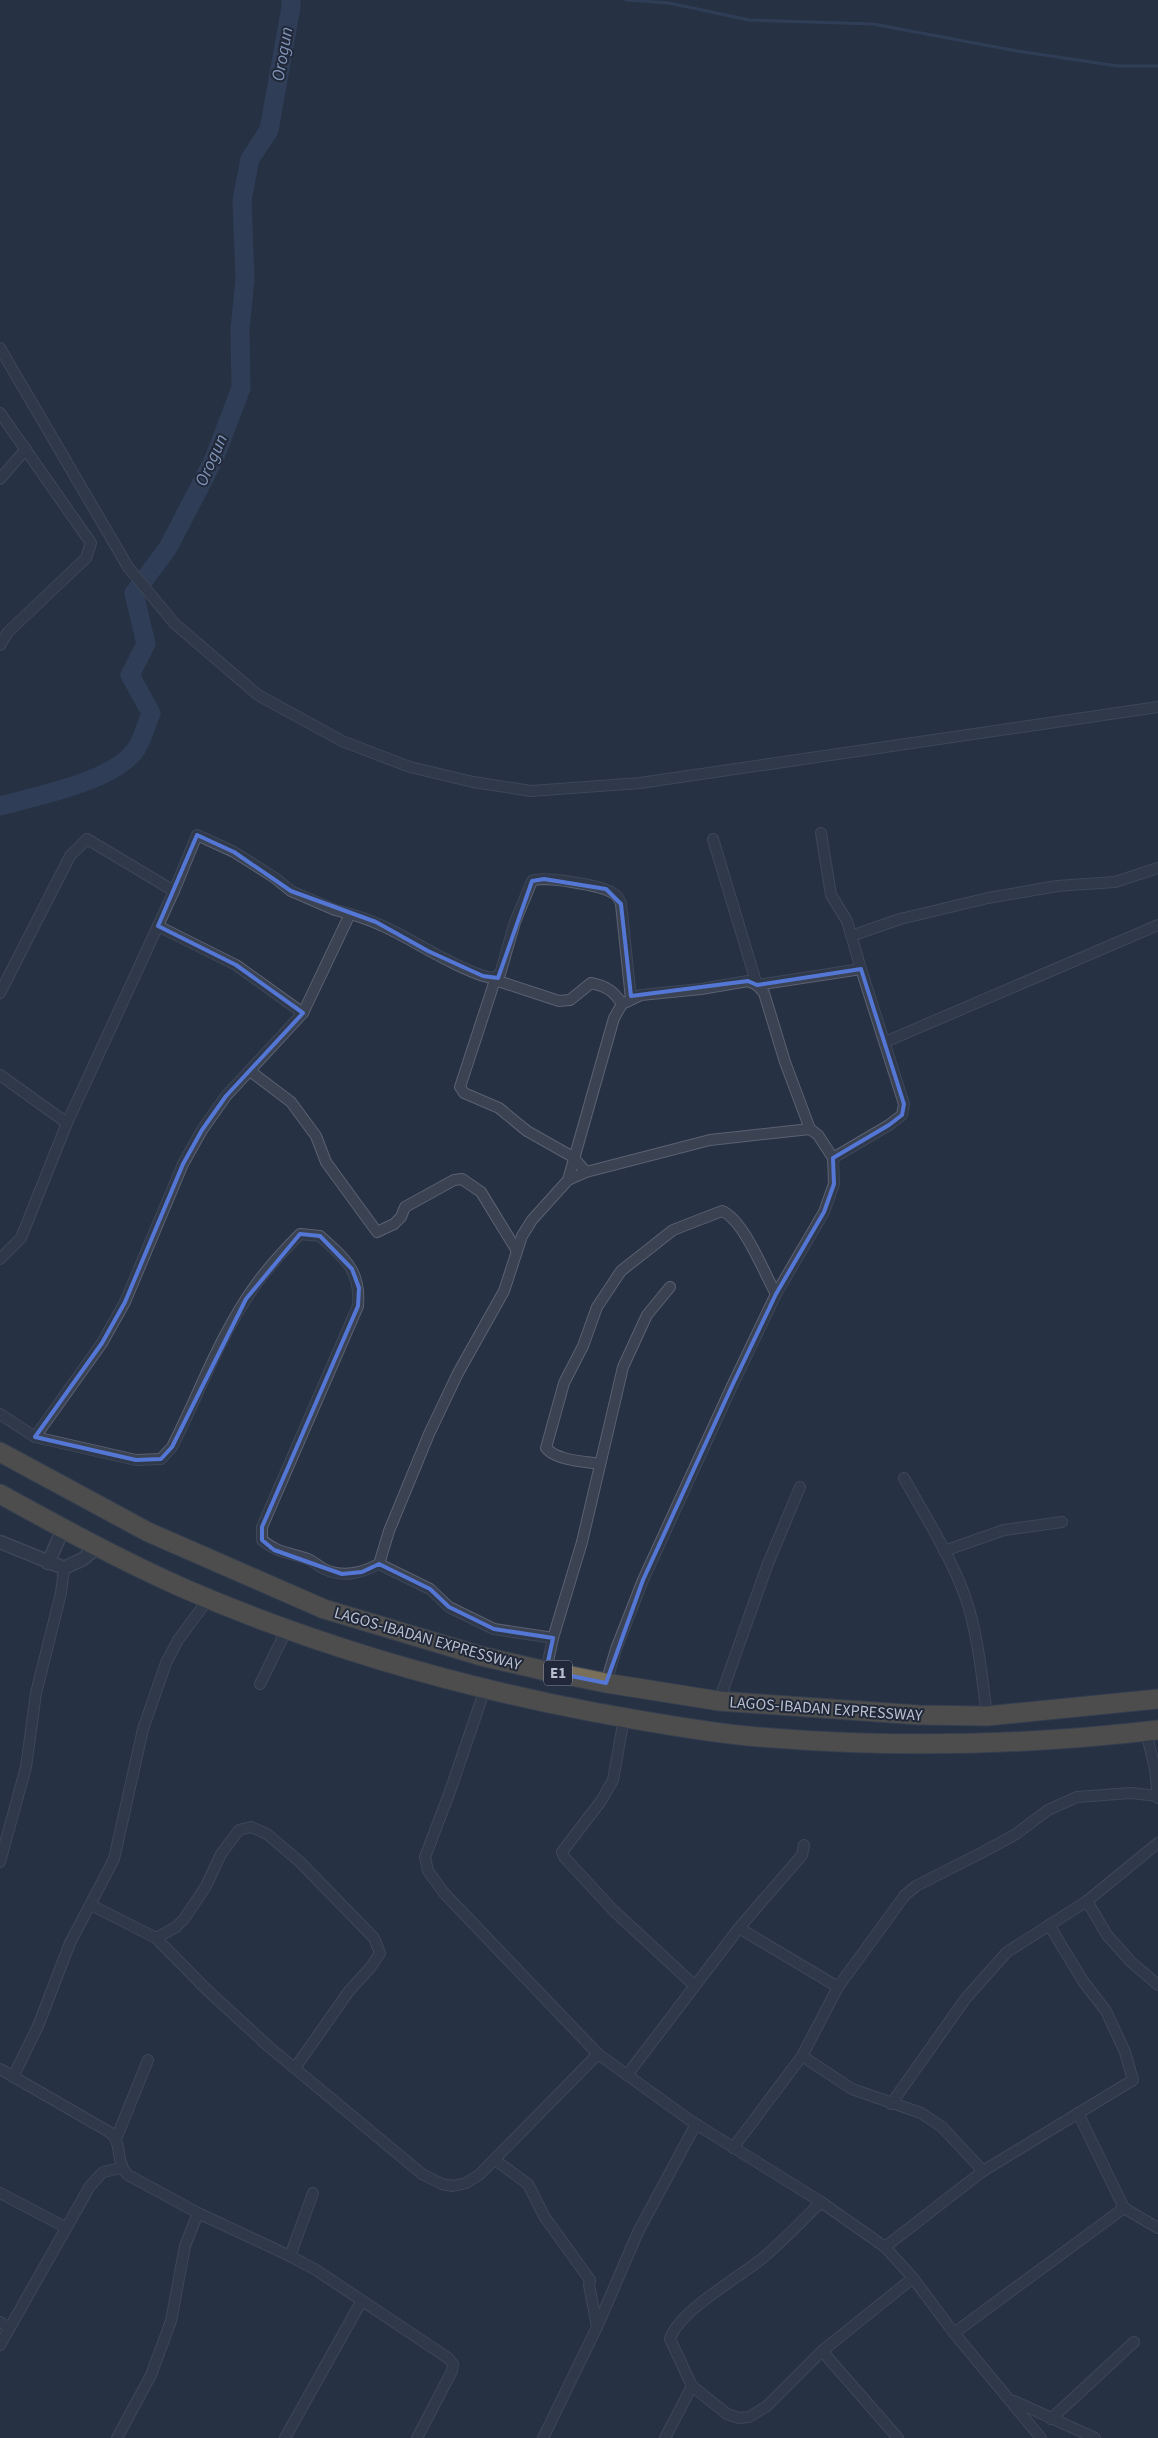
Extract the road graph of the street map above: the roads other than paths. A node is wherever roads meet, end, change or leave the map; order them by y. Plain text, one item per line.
1 (0, 348) edge
2 (0, 413) edge
3 (26, 449) junction
4 (0, 480) edge
5 (0, 645) edge
6 (1158, 706) edge
7 (821, 834) dead end
8 (713, 839) dead end
9 (1158, 868) edge
10 (174, 891) junction
11 (350, 914) junction
12 (1158, 925) edge
13 (158, 926) junction
14 (851, 936) junction
15 (861, 969) junction
16 (496, 979) junction
17 (757, 985) junction
18 (0, 993) edge
19 (627, 1001) junction
20 (302, 1013) junction
21 (884, 1042) junction
22 (250, 1071) junction
23 (0, 1075) edge
24 (67, 1123) junction
25 (810, 1129) junction
26 (573, 1157) junction
27 (833, 1158) junction
28 (586, 1172) junction
29 (568, 1180) junction
30 (517, 1251) junction
31 (0, 1259) edge
32 (670, 1287) dead end
33 (776, 1294) junction
34 (0, 1414) edge
35 (35, 1437) junction
36 (0, 1452) edge
37 (600, 1464) junction
38 (904, 1478) dead end
39 (800, 1487) dead end
40 (0, 1494) edge
41 (1062, 1522) dead end
42 (63, 1529) junction
43 (0, 1542) edge
44 (97, 1547) junction
45 (944, 1551) junction
46 (48, 1563) junction
47 (379, 1564) junction
48 (64, 1568) junction
49 (209, 1598) junction
50 (286, 1629) junction
51 (552, 1638) junction
52 (546, 1671) junction
53 (606, 1683) junction
54 (260, 1684) dead end
55 (485, 1689) junction
56 (1158, 1699) edge
57 (719, 1700) junction
58 (986, 1716) junction
59 (624, 1718) junction
60 (1152, 1731) edge
61 (1158, 1797) edge
62 (1158, 1843) edge
63 (804, 1845) dead end
64 (0, 1862) edge
65 (1087, 1901) junction
66 (91, 1905) junction
67 (1049, 1925) junction
68 (739, 1928) junction
69 (156, 1938) junction
70 (1158, 1984) edge
71 (694, 1985) junction
72 (838, 1987) junction
73 (598, 2054) junction
74 (802, 2056) junction
75 (148, 2060) dead end
76 (295, 2068) junction
77 (0, 2069) edge
78 (627, 2075) junction
79 (14, 2077) junction
80 (891, 2104) junction
81 (1078, 2113) junction
82 (696, 2124) junction
83 (116, 2139) junction
84 (733, 2148) junction
85 (495, 2160) junction
86 (121, 2168) junction
87 (983, 2171) junction
88 (0, 2193) edge
89 (313, 2193) dead end
90 (821, 2202) junction
91 (1124, 2208) junction
92 (198, 2213) junction
93 (65, 2227) junction
94 (1158, 2228) edge
95 (885, 2247) junction
96 (290, 2256) junction
97 (913, 2278) junction
98 (361, 2302) junction
99 (4, 2325) edge
100 (597, 2327) junction
101 (954, 2332) junction
102 (1134, 2342) dead end
103 (0, 2344) edge
104 (822, 2351) junction
105 (692, 2386) junction
106 (1011, 2400) junction
107 (1051, 2419) junction
108 (117, 2438) edge
109 (285, 2438) edge
110 (417, 2438) edge
111 (543, 2438) edge
112 (665, 2438) edge
113 (898, 2438) edge
114 (1041, 2438) edge
115 (1095, 2438) edge

1 - 6 street
2 - 3 street
3 - 4 street
3 - 5 street
7 - 14 street
8 - 17 street
9 - 14 street
10 - 11 street
10 - 13 street
10 - 18 street
11 - 16 street
11 - 20 street
12 - 21 street
13 - 20 street
13 - 24 street
14 - 15 street
15 - 17 street
15 - 21 street
16 - 19 street
16 - 19 street
16 - 26 street
17 - 19 street
17 - 25 street
19 - 26 street
20 - 22 street
21 - 27 street
22 - 30 street
22 - 35 street
23 - 24 street
24 - 31 street
25 - 27 street
25 - 28 street
26 - 28 street
26 - 29 street
27 - 33 street
28 - 29 street
29 - 30 street
30 - 47 street
32 - 37 street
33 - 37 street
33 - 53 street
34 - 35 street
35 - 47 street
36 - 52 highway, LAGOS-IBADAN EXPRESSWAY / E1
37 - 51 street
38 - 45 street
39 - 57 street
40 - 42 highway, LAGOS-IBADAN EXPRESSWAY / E1
41 - 45 street
42 - 44 highway, LAGOS-IBADAN EXPRESSWAY / E1
42 - 46 street
43 - 46 street
44 - 48 street
44 - 49 highway, LAGOS-IBADAN EXPRESSWAY / E1
45 - 58 street
46 - 48 street
47 - 51 street
48 - 64 street
49 - 50 highway, LAGOS-IBADAN EXPRESSWAY / E1
49 - 66 street
50 - 54 street
50 - 55 highway, LAGOS-IBADAN EXPRESSWAY / E1
51 - 52 street
52 - 53 highway, LAGOS-IBADAN EXPRESSWAY / E1
53 - 57 highway, LAGOS-IBADAN EXPRESSWAY / E1
55 - 59 highway, LAGOS-IBADAN EXPRESSWAY / E1
55 - 73 street
56 - 58 highway, LAGOS-IBADAN EXPRESSWAY / E1
57 - 58 highway, LAGOS-IBADAN EXPRESSWAY / E1
59 - 60 highway, LAGOS-IBADAN EXPRESSWAY / E1
59 - 71 street
60 - 61 street
61 - 72 street
62 - 65 street
63 - 68 street
65 - 67 street
65 - 70 street
66 - 69 street
66 - 79 street
67 - 80 street
67 - 81 street
68 - 71 street
68 - 72 street
69 - 76 street
69 - 76 street
71 - 78 street
72 - 74 street
73 - 78 street
73 - 85 street
74 - 80 street
74 - 84 street
75 - 83 street
76 - 85 street
77 - 79 street
78 - 82 street
79 - 83 street
80 - 87 street
81 - 87 street
81 - 91 street
82 - 84 street
82 - 100 street
83 - 86 street
84 - 90 street
85 - 100 street
86 - 92 street
86 - 93 street
87 - 95 street
88 - 93 street
89 - 96 street
90 - 95 street
90 - 105 street
91 - 94 street
91 - 101 street
92 - 96 street
92 - 108 street
93 - 99 street
95 - 97 street
96 - 98 street
97 - 101 street
97 - 104 street
98 - 109 street
98 - 110 street
99 - 103 street
100 - 111 street
101 - 106 street
102 - 107 street
104 - 105 street
104 - 113 street
105 - 112 street
106 - 107 street
106 - 114 street
107 - 115 street

